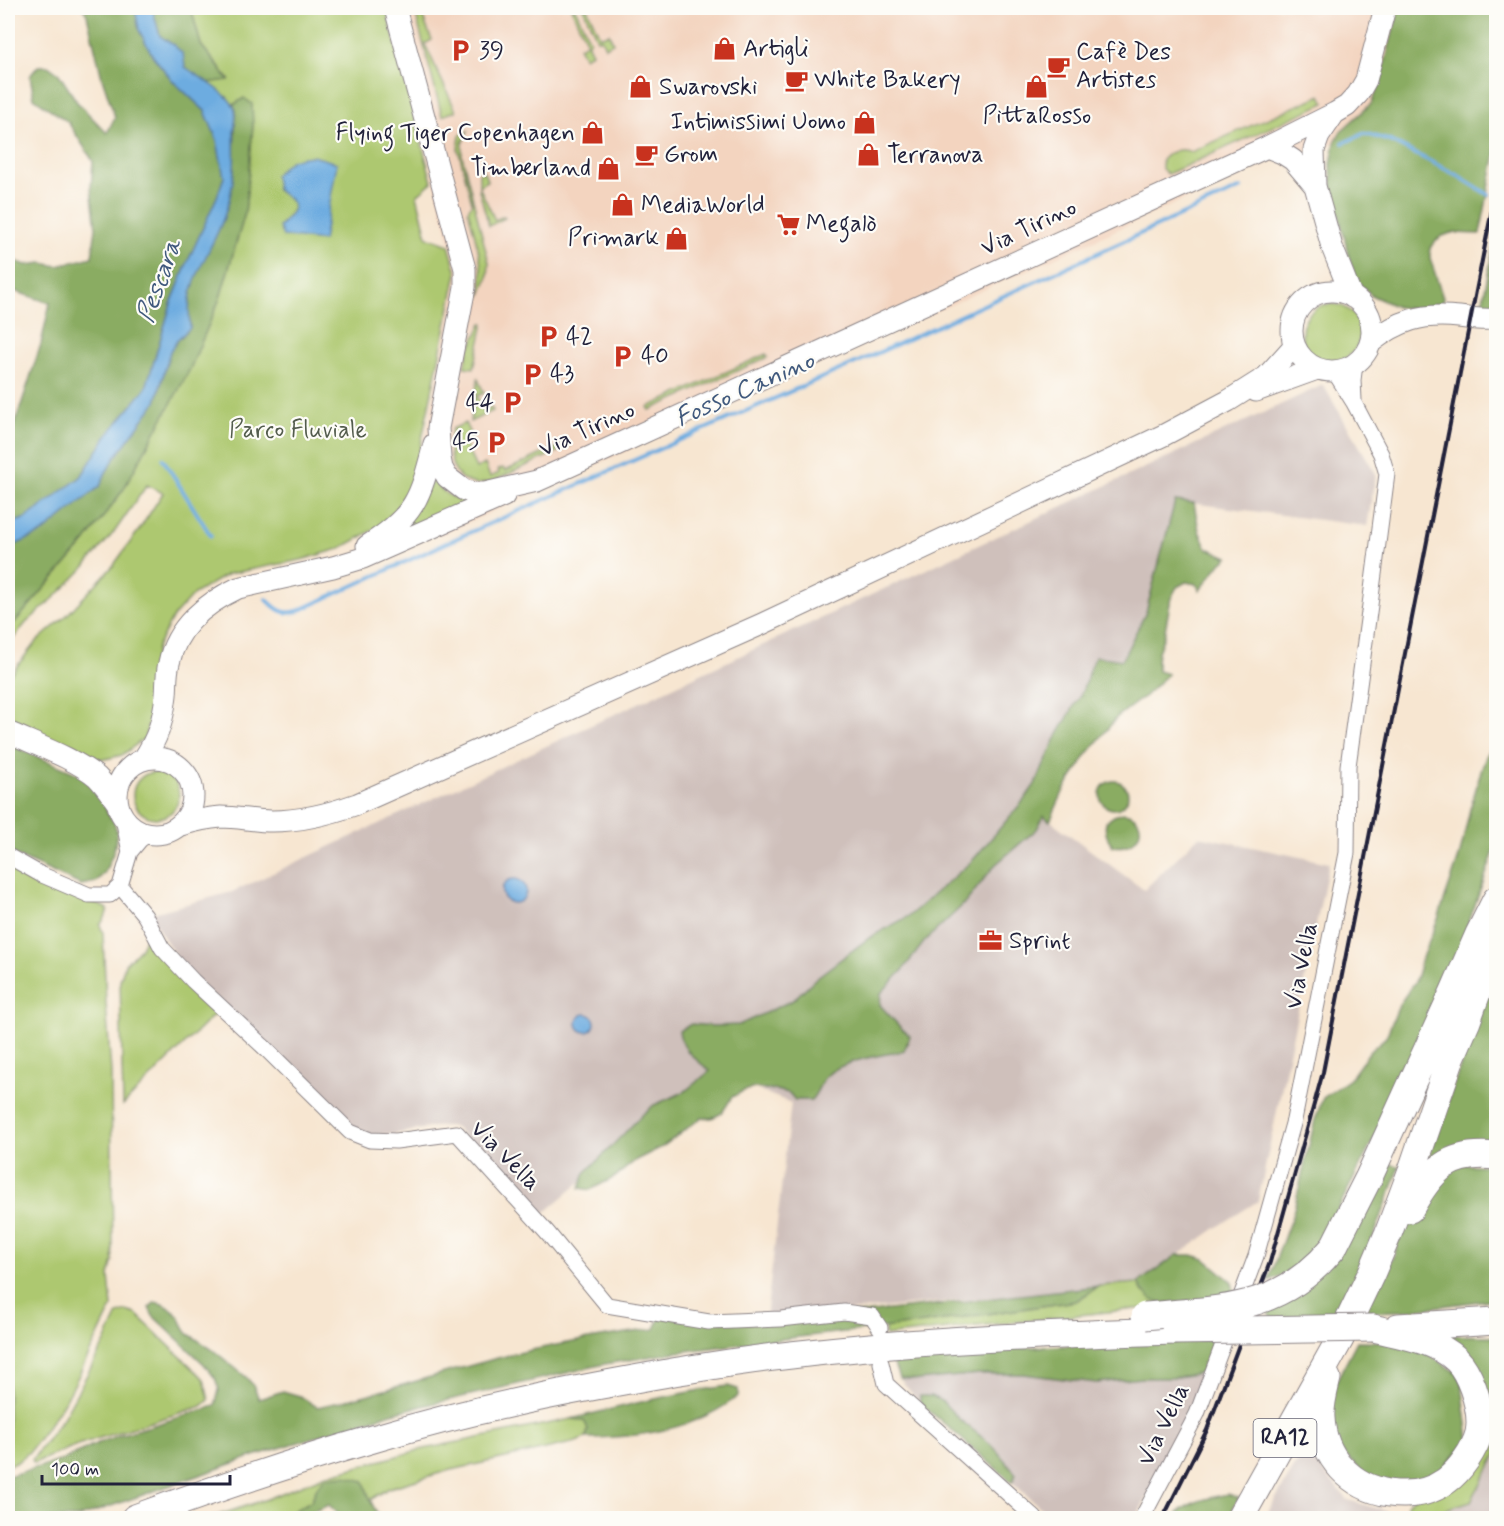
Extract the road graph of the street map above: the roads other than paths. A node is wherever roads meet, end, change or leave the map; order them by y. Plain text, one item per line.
1 (395, 8) edge
2 (1385, 8) edge
3 (1335, 114) junction
4 (1267, 147) junction
5 (1315, 186) junction
6 (1332, 247) junction
7 (1319, 293) junction
8 (1359, 304) junction
9 (1416, 318) junction
10 (1491, 323) edge
11 (1370, 343) junction
12 (1294, 346) junction
13 (1355, 364) junction
14 (1326, 370) junction
15 (1228, 401) junction
16 (1354, 403) junction
17 (438, 428) junction
18 (537, 480) junction
19 (333, 567) junction
20 (166, 696) junction
21 (8, 732) edge
22 (74, 762) junction
23 (137, 763) junction
24 (182, 768) junction
25 (194, 791) junction
26 (121, 811) junction
27 (247, 819) junction
28 (181, 825) junction
29 (148, 834) junction
30 (130, 852) junction
31 (8, 856) edge
32 (120, 886) junction
33 (1496, 899) edge
34 (1497, 939) edge
35 (1450, 1060) junction
36 (1497, 1155) edge
37 (1388, 1234) junction
38 (1494, 1319) edge
39 (880, 1328) dead end
40 (1373, 1328) junction
41 (978, 1339) junction
42 (1330, 1357) junction
43 (880, 1363) dead end
44 (135, 1518) edge
45 (1035, 1518) edge
46 (1142, 1518) edge
47 (1240, 1518) edge

1 - 17 street, Via Tirino
2 - 3 street, Via Tirino
3 - 4 street, Via Tirino
3 - 5 street
4 - 5 street
4 - 18 street, Via Tirino
5 - 6 street
6 - 7 street
6 - 8 street
7 - 8 street
7 - 12 street
8 - 9 street
8 - 11 street
9 - 10 street
9 - 11 street
11 - 13 street
12 - 14 street
12 - 15 street
13 - 14 street
13 - 16 street, Via Vella
14 - 15 street
14 - 16 street, Via Vella
15 - 27 street
16 - 46 street, Via Vella
17 - 18 street, Via Tirino
17 - 19 street
18 - 19 street
19 - 20 street
20 - 23 street
20 - 24 street
21 - 22 street
22 - 23 street
22 - 26 street
23 - 24 street
23 - 26 street
24 - 25 street
25 - 27 street
25 - 28 street
26 - 29 street
26 - 30 street
27 - 28 street
28 - 29 street
29 - 30 street
30 - 32 street
31 - 32 street
32 - 39 street, Via Vella
33 - 35 highway, RA12
33 - 41 highway, bridge
34 - 35 highway, RA12
35 - 37 highway, RA12
36 - 37 highway
37 - 42 highway, RA12
38 - 40 highway
40 - 41 highway, bridge
40 - 42 highway
41 - 44 highway
42 - 47 highway, RA12
43 - 45 street

